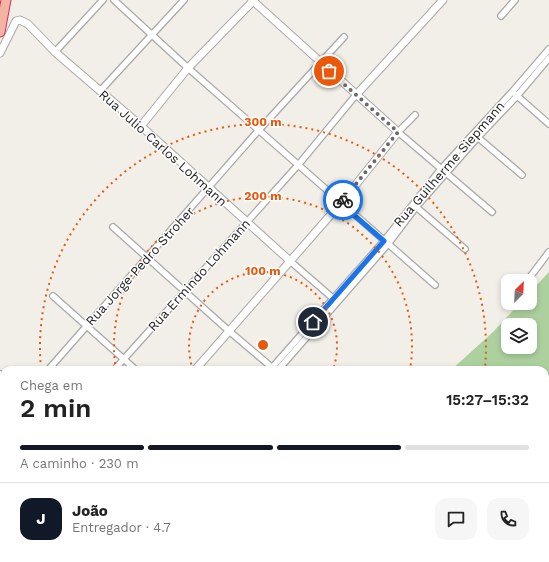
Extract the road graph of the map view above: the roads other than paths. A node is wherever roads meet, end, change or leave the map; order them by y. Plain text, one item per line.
1 (6, 0) edge
2 (103, 0) edge
3 (114, 0) edge
4 (184, 0) edge
5 (253, 0) edge
6 (443, 0) edge
7 (516, 0) edge
8 (502, 16) dead end
9 (0, 32) edge
10 (152, 34) junction
11 (344, 37) dead end
12 (549, 49) edge
13 (55, 52) junction
14 (0, 53) edge
15 (548, 58) edge
16 (320, 63) junction
17 (188, 68) junction
18 (100, 91) junction
19 (512, 92) junction
20 (356, 95) junction
21 (517, 96) junction
22 (492, 113) junction
23 (415, 115) dead end
24 (497, 118) junction
25 (549, 124) edge
26 (141, 126) junction
27 (258, 131) junction
28 (398, 132) junction
29 (476, 136) junction
30 (299, 164) junction
31 (444, 171) junction
32 (522, 175) dead end
33 (209, 188) junction
34 (340, 203) junction
35 (415, 206) junction
36 (492, 212) dead end
37 (246, 222) junction
38 (113, 227) dead end
39 (386, 242) junction
40 (465, 249) dead end
41 (549, 252) edge
42 (147, 258) junction
43 (290, 261) junction
44 (532, 274) edge
45 (435, 284) dead end
46 (184, 291) junction
47 (53, 296) dead end
48 (335, 300) junction
49 (86, 326) junction
50 (229, 331) junction
51 (123, 359) junction
52 (51, 366) edge
53 (117, 366) edge
54 (131, 366) edge
55 (198, 366) edge
56 (270, 366) edge
57 (277, 366) edge

1 - 9 highway
2 - 13 street
3 - 10 street
4 - 10 street
5 - 16 street
5 - 17 street
6 - 20 street, Rua Ermindo Lohmann
7 - 8 street
10 - 17 street
10 - 18 street
11 - 16 street, Rua Jorge Pedro Stroher
12 - 15 street, Rua Guilherme Siepmann
13 - 14 street, Rua Julio Carlos Lohmann
13 - 18 street, Rua Julio Carlos Lohmann
15 - 19 street, Rua Guilherme Siepmann
15 - 21 street, Rua Guilherme Siepmann
16 - 20 street
16 - 27 street, Rua Jorge Pedro Stroher
17 - 26 street
17 - 27 street
18 - 26 street, Rua Julio Carlos Lohmann
19 - 21 street
19 - 22 street, Rua Guilherme Siepmann
20 - 28 street
20 - 30 street, Rua Ermindo Lohmann
21 - 24 street, Rua Guilherme Siepmann
21 - 25 street
22 - 24 street
22 - 29 street, Rua Guilherme Siepmann
23 - 28 street
24 - 29 street, Rua Guilherme Siepmann
26 - 33 street, Rua Julio Carlos Lohmann
27 - 30 street
27 - 33 street, Rua Jorge Pedro Stroher
28 - 31 street
28 - 34 street
29 - 31 street, Rua Guilherme Siepmann
29 - 32 street
30 - 34 street
30 - 37 street, Rua Ermindo Lohmann
31 - 35 street, Rua Guilherme Siepmann
31 - 36 street
33 - 37 street, Rua Julio Carlos Lohmann
33 - 42 street, Rua Jorge Pedro Stroher
34 - 39 street
34 - 43 street
35 - 39 street, Rua Guilherme Siepmann
35 - 40 street
37 - 43 street, Rua Julio Carlos Lohmann
37 - 46 street, Rua Ermindo Lohmann
38 - 42 street
39 - 45 street
39 - 48 street, Rua Guilherme Siepmann
41 - 44 street
42 - 46 street
42 - 49 street, Rua Jorge Pedro Stroher
43 - 48 street, Rua Julio Carlos Lohmann
43 - 50 street
46 - 50 street
46 - 51 street, Rua Ermindo Lohmann
47 - 49 street
48 - 57 street, Rua Guilherme Siepmann
49 - 51 street
49 - 52 street, Rua Jorge Pedro Stroher
50 - 55 street
50 - 56 street
51 - 53 street, Rua Ermindo Lohmann
51 - 54 street

